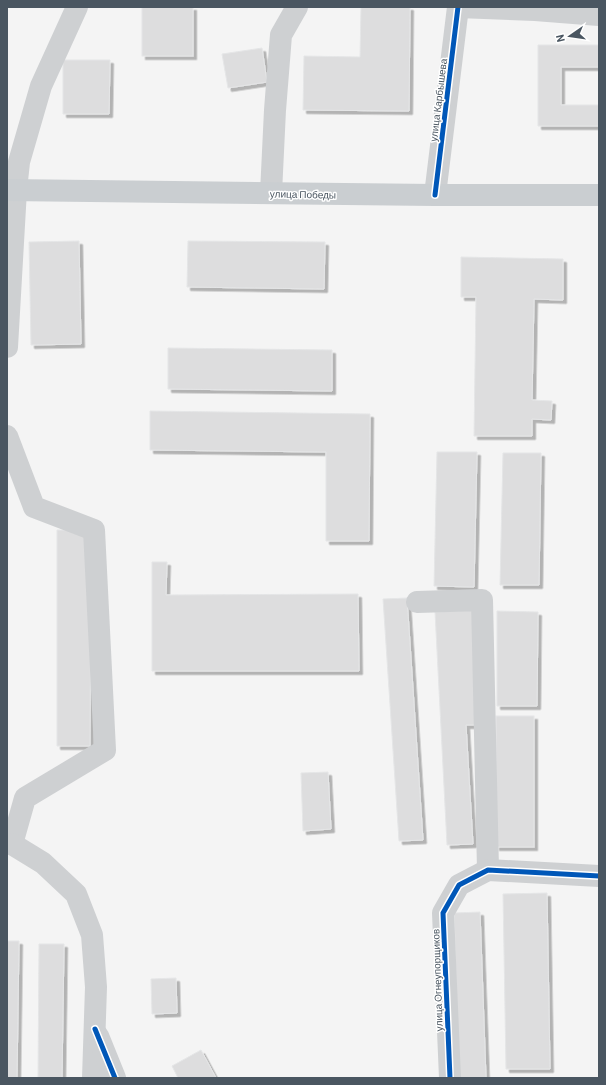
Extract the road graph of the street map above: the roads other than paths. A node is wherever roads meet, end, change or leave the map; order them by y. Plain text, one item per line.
1 (77, 7) edge
2 (297, 7) edge
3 (458, 7) edge
4 (599, 15) edge
5 (11, 190) edge
6 (271, 193) junction
7 (435, 195) junction
8 (599, 195) edge
9 (7, 347) edge
10 (7, 436) edge
11 (417, 602) dead end
12 (10, 844) edge
13 (488, 870) junction
14 (599, 876) edge
15 (95, 1029) junction
16 (93, 1078) edge
17 (115, 1078) edge
18 (450, 1078) edge

1 - 5 street
2 - 6 street
3 - 4 street
3 - 7 street, улица Карбышева
5 - 6 main road, улица Победы
5 - 9 street
6 - 7 main road, улица Победы
7 - 8 main road, улица Победы
10 - 12 street
11 - 13 street
12 - 15 street
13 - 14 street
13 - 18 street, улица Огнеупорщиков
15 - 16 street
15 - 17 street

